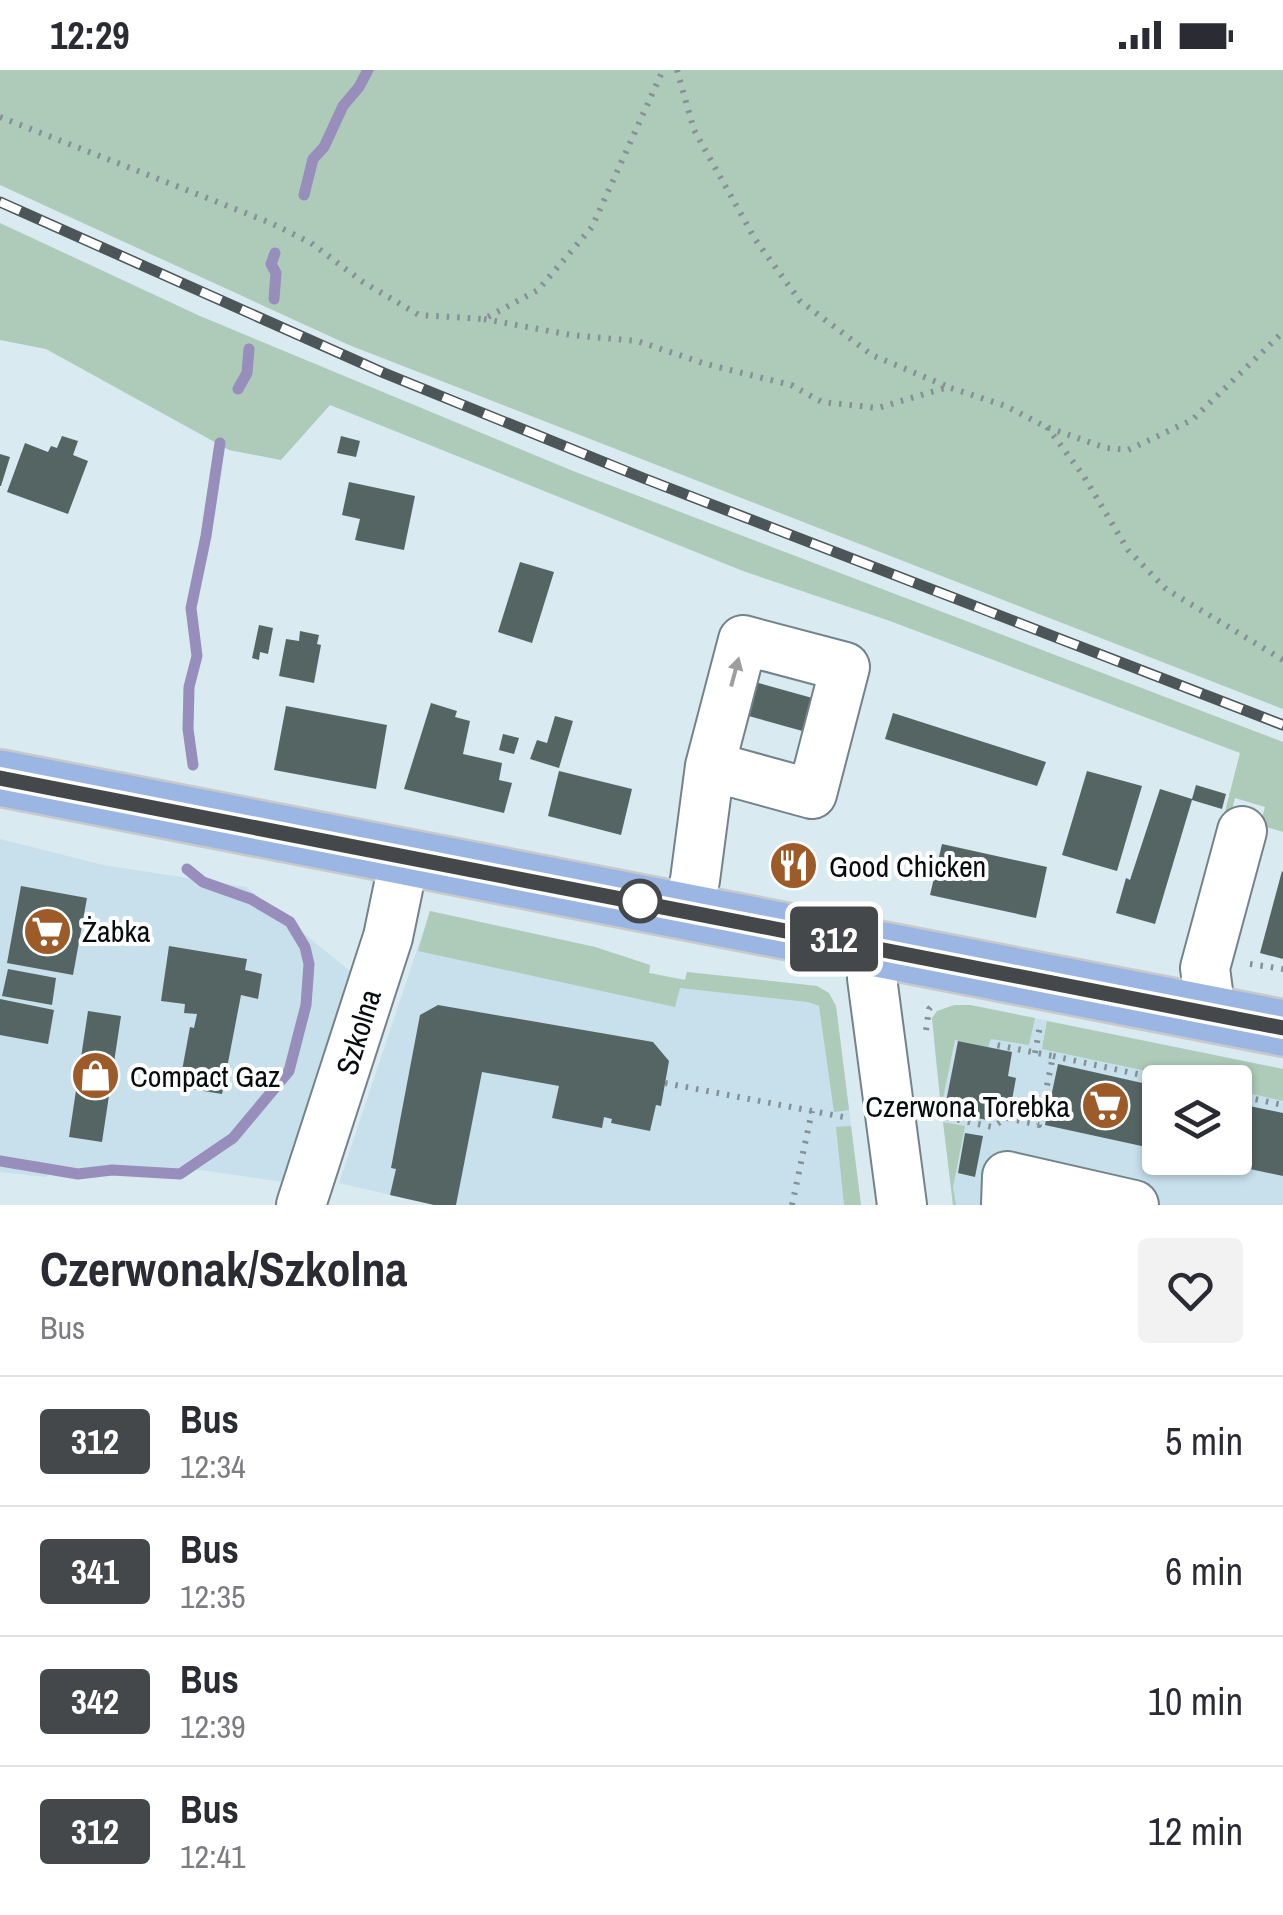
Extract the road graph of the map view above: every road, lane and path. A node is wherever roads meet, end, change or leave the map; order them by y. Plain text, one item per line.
1 (663, 70) edge
2 (677, 70) edge
3 (0, 118) edge
4 (484, 319) junction
5 (1283, 332) edge
6 (948, 387) junction
7 (1046, 427) junction
8 (1283, 660) edge
9 (710, 766) dead end
10 (0, 778) edge
11 (1242, 831) dead end
12 (405, 856) junction
13 (688, 910) junction
14 (879, 948) junction
15 (1211, 1014) junction
16 (1042, 1015) dead end
17 (1283, 1028) edge
18 (995, 1048) dead end
19 (1035, 1053) junction
20 (1053, 1056) junction
21 (1142, 1075) edge
22 (665, 1083) dead end
23 (1252, 1099) edge
24 (1283, 1106) edge
25 (812, 1111) junction
26 (936, 1116) dead end
27 (860, 1117) dead end
28 (301, 1205) edge
29 (792, 1205) edge
30 (902, 1205) edge
31 (1006, 1205) edge
32 (1134, 1205) edge

1 - 4 path
2 - 6 path
3 - 4 path
4 - 6 path
5 - 7 path
6 - 7 path
7 - 8 path
9 - 13 street
10 - 12 main road
11 - 15 street
12 - 13 main road
12 - 28 street, Szkolna
13 - 14 main road
14 - 15 main road
14 - 30 street
15 - 17 main road
16 - 19 path
18 - 19 path
19 - 20 path
20 - 21 path
20 - 26 path
22 - 25 path
23 - 24 path
25 - 27 path
25 - 29 path
31 - 32 street

